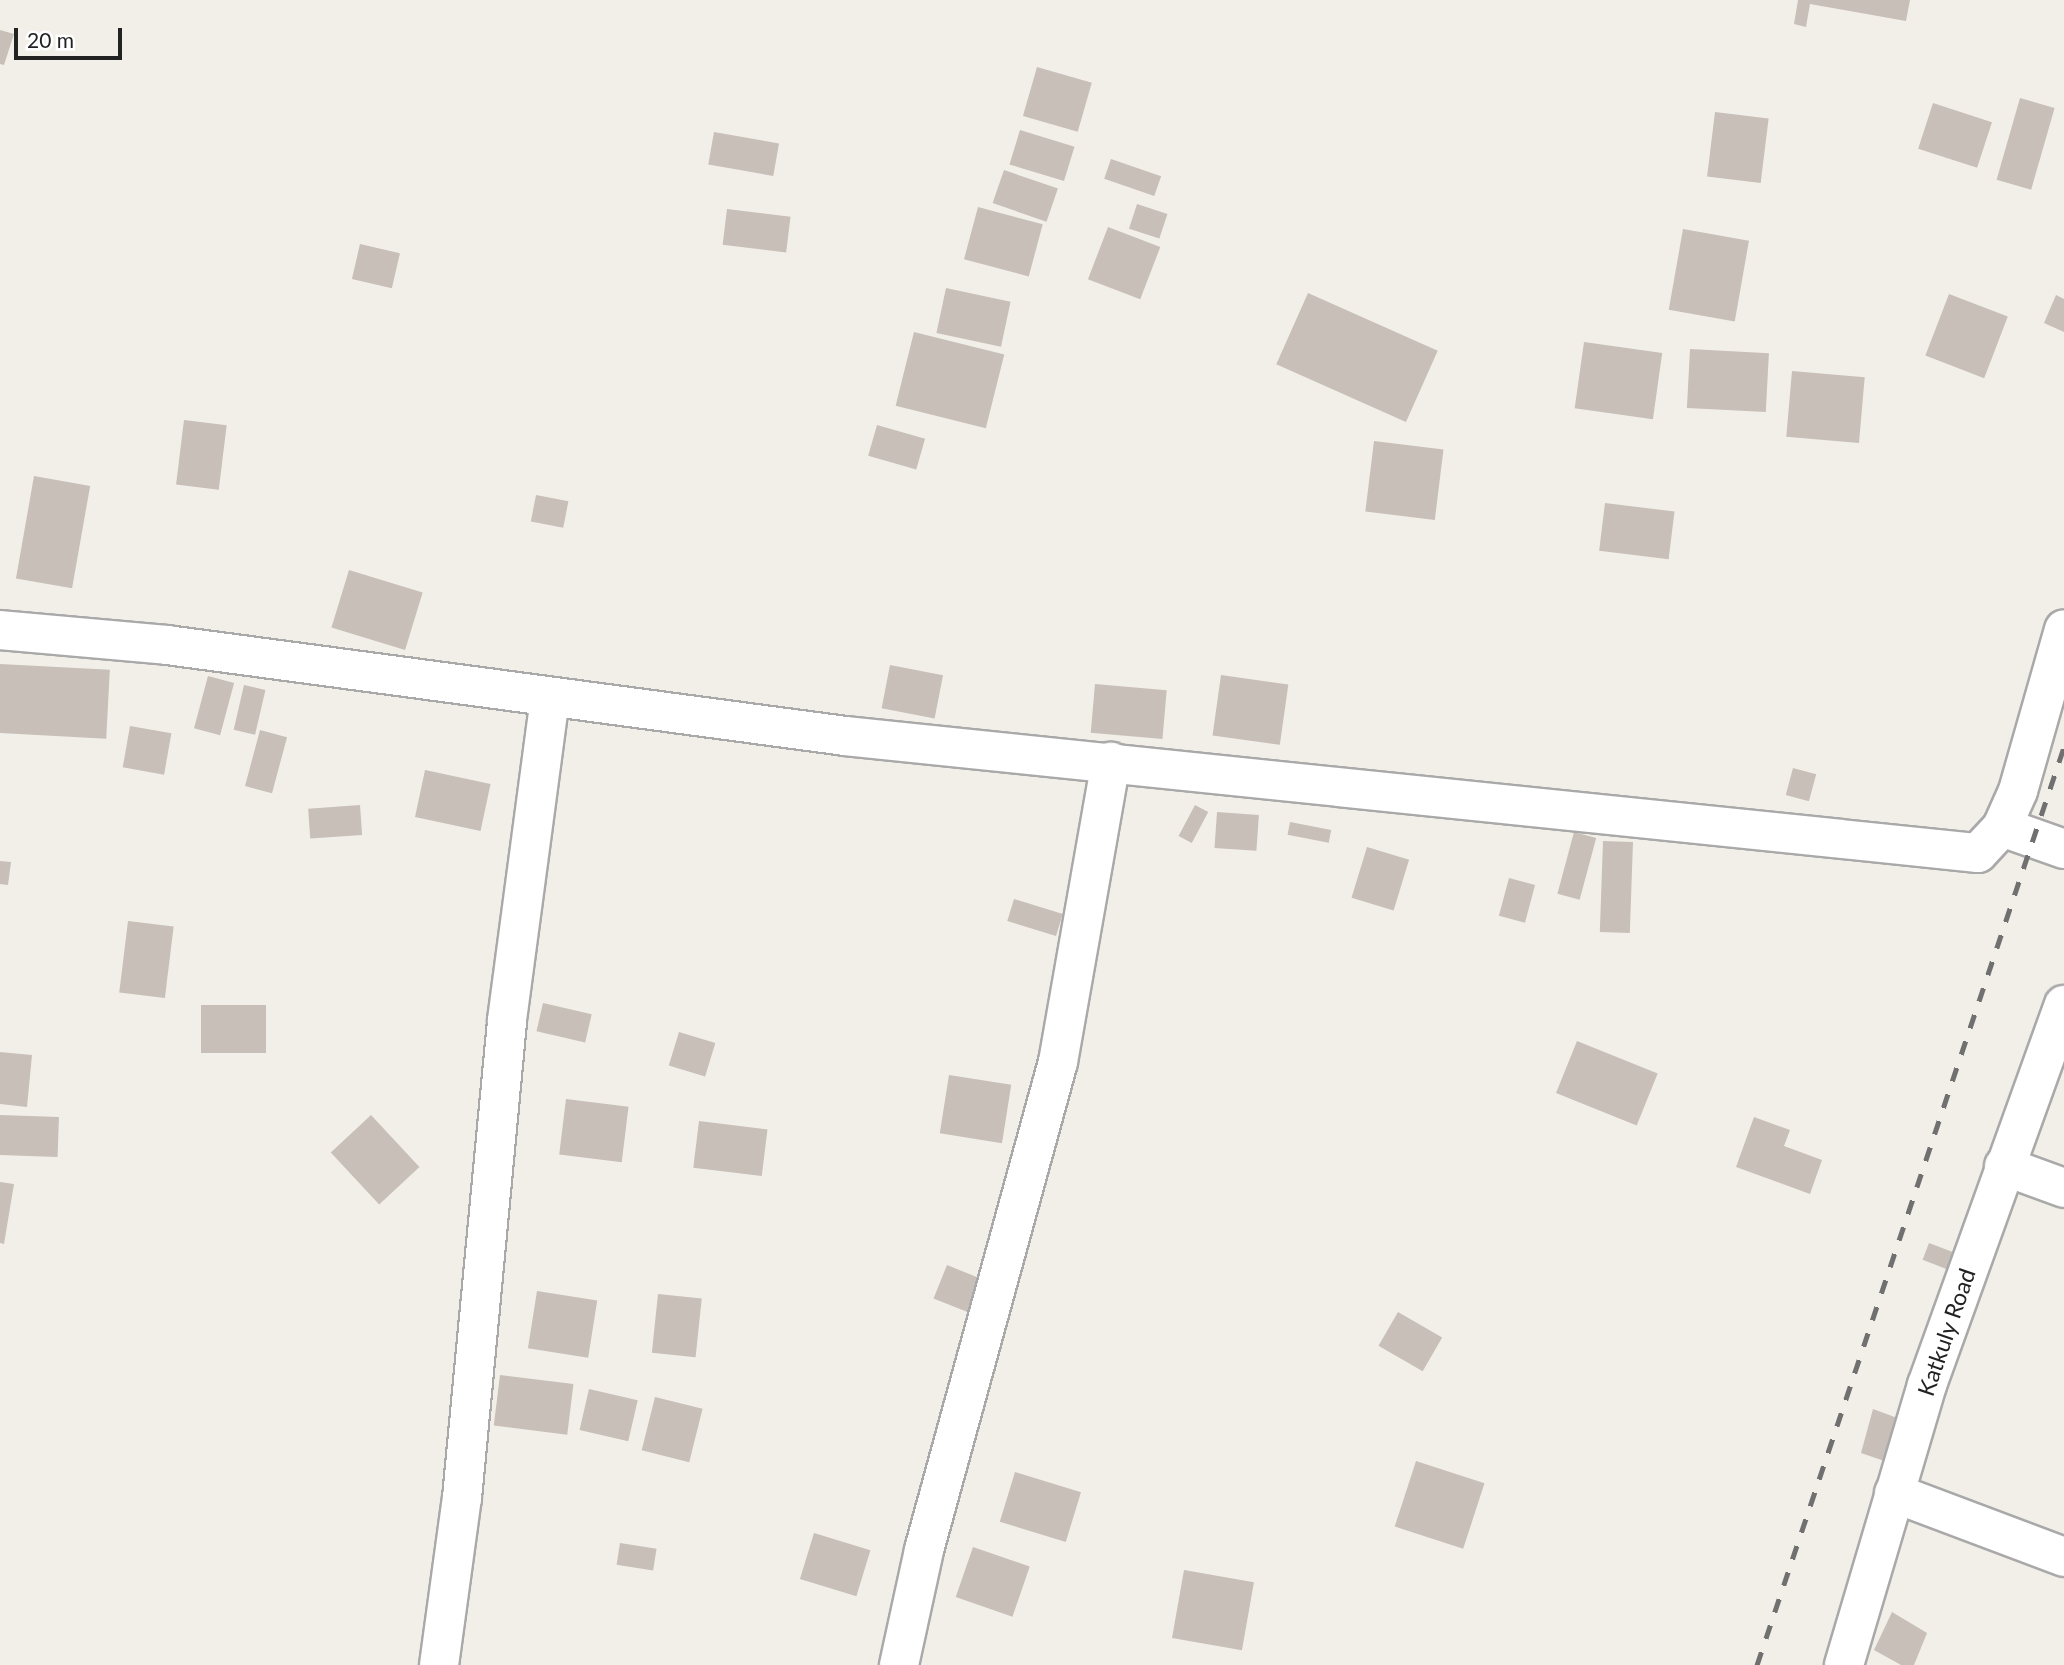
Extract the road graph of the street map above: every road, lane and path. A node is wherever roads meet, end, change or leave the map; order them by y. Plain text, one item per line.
1 (2064, 629) edge
2 (0, 630) edge
3 (550, 699) junction
4 (1111, 762) junction
5 (1990, 840) junction
6 (2064, 849) edge
7 (2064, 1005) edge
8 (2004, 1166) junction
9 (2064, 1188) edge
10 (1895, 1493) junction
11 (2064, 1557) edge
12 (439, 1665) edge
13 (899, 1665) edge
14 (1844, 1665) edge

1 - 5 street
2 - 3 street
3 - 4 street
3 - 12 street
4 - 5 street
4 - 13 street
5 - 6 street
7 - 8 street, Katkuly Road
8 - 9 street
8 - 10 street, Katkuly Road
10 - 11 street
10 - 14 street, Katkuly Road

